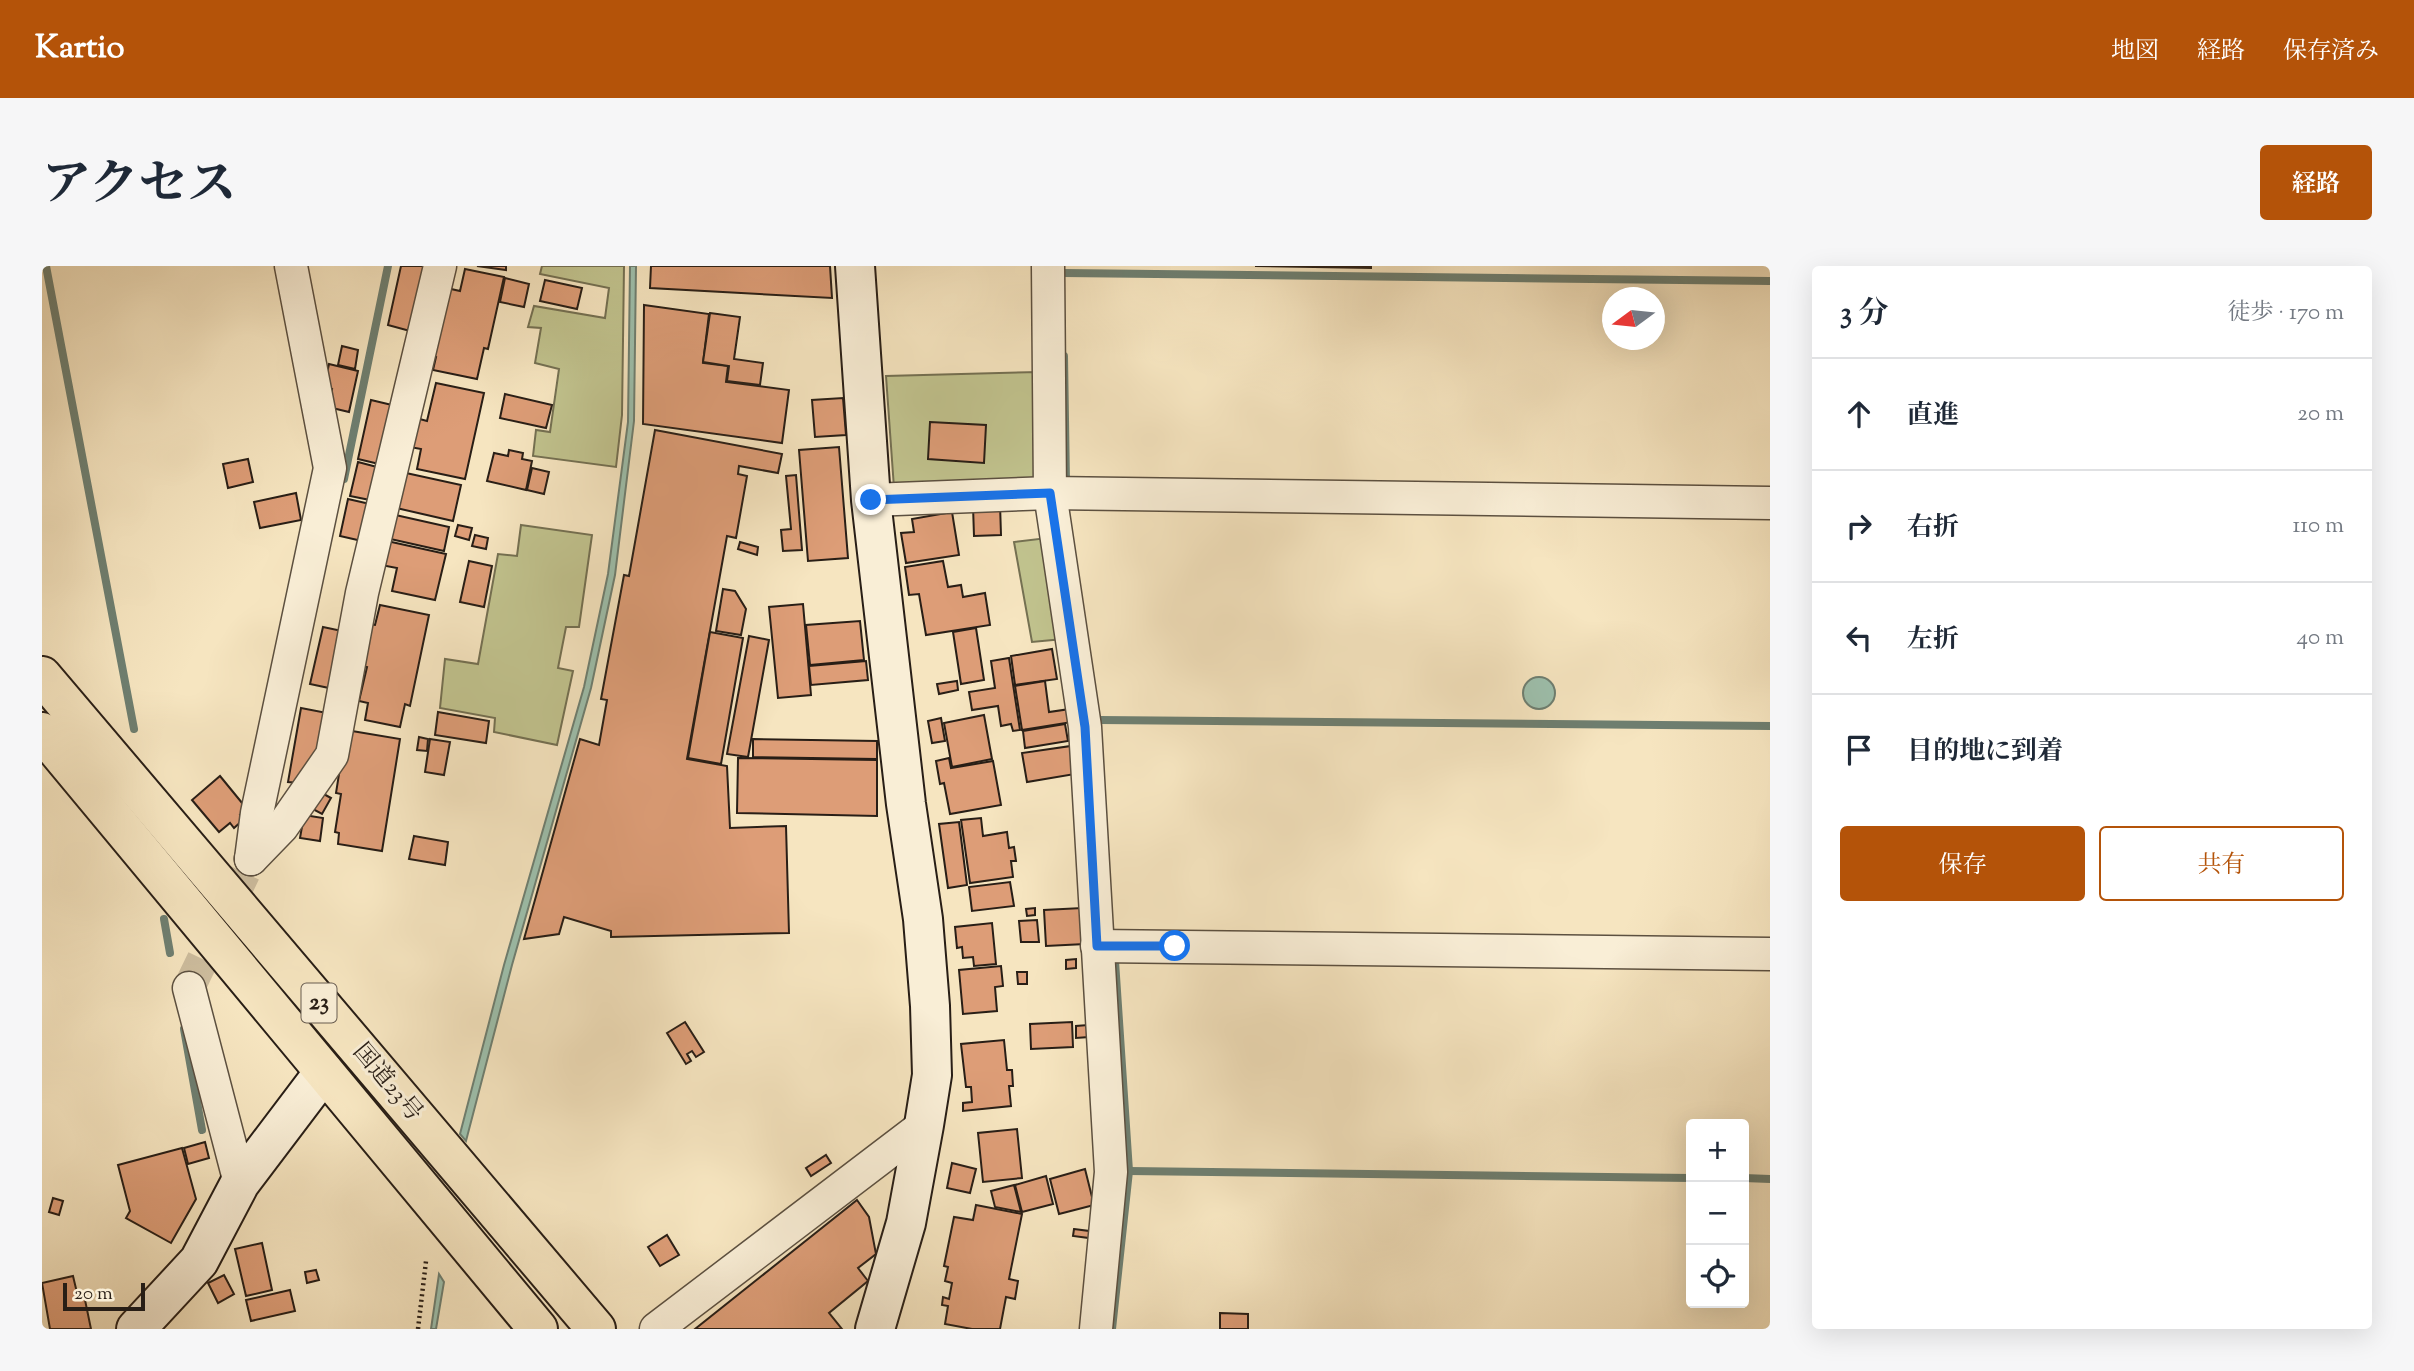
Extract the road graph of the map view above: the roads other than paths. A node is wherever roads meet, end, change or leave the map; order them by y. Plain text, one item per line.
1 (291, 266) edge
2 (440, 266) edge
3 (855, 266) edge
4 (1048, 266) edge
5 (1050, 493) junction
6 (871, 500) junction
7 (1770, 503) edge
8 (42, 676) edge
9 (42, 732) edge
10 (1097, 946) junction
11 (1770, 954) edge
12 (189, 988) tunnel mouth
13 (324, 1072) junction
14 (924, 1125) junction
15 (240, 1183) junction
16 (135, 1329) edge
17 (538, 1329) edge
18 (596, 1329) edge
19 (656, 1329) edge
20 (875, 1329) edge
21 (1096, 1329) edge

1 - 2 street
3 - 6 street
4 - 5 street
5 - 6 street
5 - 7 street
5 - 10 street
6 - 14 street
8 - 18 highway, 国道23号 / 23
9 - 13 highway, 国道23号 / 23
10 - 11 street
10 - 21 street
12 - 15 street
13 - 15 street
13 - 17 highway, 国道23号 / 23
14 - 19 street
14 - 20 street
15 - 16 street

